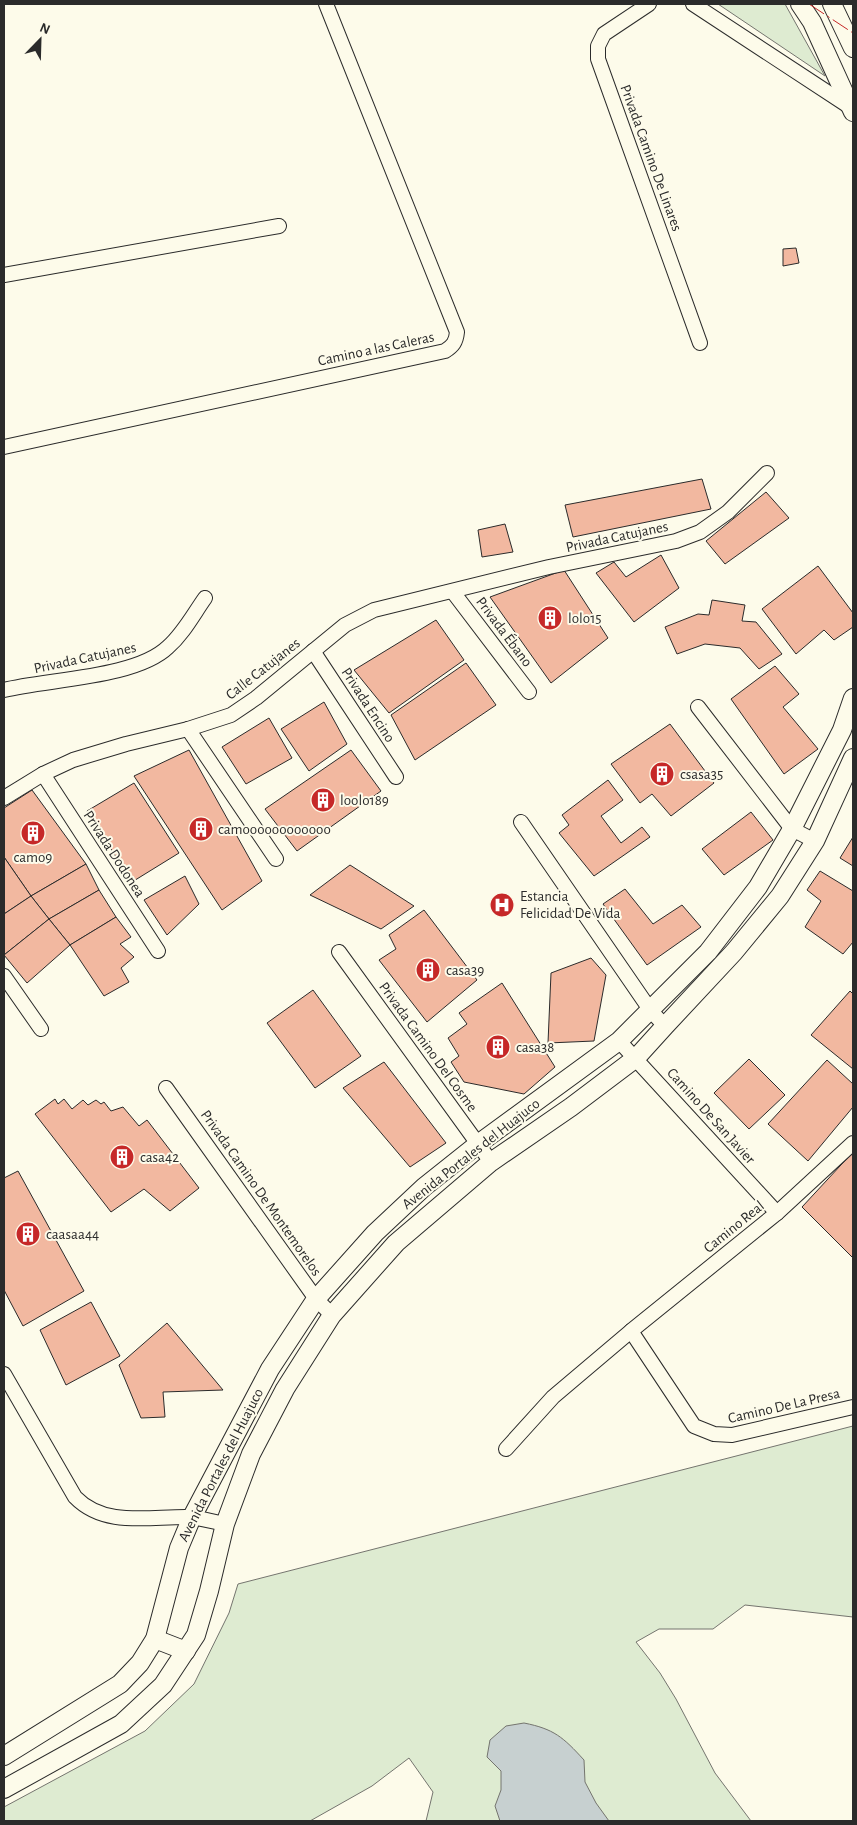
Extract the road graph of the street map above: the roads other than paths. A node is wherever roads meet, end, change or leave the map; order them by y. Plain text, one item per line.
1 (326, 4) edge
2 (649, 4) edge
3 (693, 4) edge
4 (800, 4) edge
5 (832, 4) edge
6 (853, 48) edge
7 (853, 110) edge
8 (278, 226) dead end
9 (4, 275) edge
10 (700, 344) dead end
11 (4, 447) edge
12 (767, 473) dead end
13 (454, 592) junction
14 (204, 598) dead end
15 (313, 651) junction
16 (4, 690) edge
17 (529, 692) dead end
18 (853, 698) edge
19 (698, 707) dead end
20 (188, 729) junction
21 (853, 758) edge
22 (43, 774) junction
23 (396, 777) dead end
24 (4, 798) edge
25 (521, 822) dead end
26 (792, 829) junction
27 (815, 841) junction
28 (276, 859) dead end
29 (158, 951) dead end
30 (339, 952) dead end
31 (4, 976) edge
32 (651, 1011) junction
33 (665, 1026) junction
34 (41, 1029) dead end
35 (619, 1041) junction
36 (636, 1058) junction
37 (166, 1088) dead end
38 (853, 1143) edge
39 (478, 1144) junction
40 (491, 1162) junction
41 (777, 1213) junction
42 (316, 1299) junction
43 (332, 1315) junction
44 (631, 1331) junction
45 (4, 1374) edge
46 (853, 1407) edge
47 (506, 1450) dead end
48 (192, 1517) junction
49 (224, 1524) junction
50 (156, 1639) junction
51 (186, 1652) junction
52 (4, 1756) edge
53 (4, 1789) edge

1 - 11 street, Camino a las Caleras
2 - 10 street, Privada Camino De Linares
3 - 7 street
4 - 7 street
5 - 6 street
8 - 9 street
12 - 13 street, Privada Catujanes
13 - 15 street, Calle Catujanes
13 - 17 street, Privada Ébano
14 - 16 street, Privada Catujanes
15 - 20 street, Calle Catujanes
15 - 23 street, Privada Encino
18 - 26 street, Avenida Portales del Huajuco
19 - 26 street
20 - 22 street, Calle Catujanes
20 - 28 street
21 - 27 street, Avenida Portales del Huajuco
22 - 24 street, Calle Catujanes
22 - 29 street, Privada Dodonea
25 - 32 street
26 - 27 street
26 - 32 street, Avenida Portales del Huajuco
27 - 33 street, Avenida Portales del Huajuco
30 - 39 street, Privada Camino Del Cosme
31 - 34 street
32 - 33 street
32 - 35 street, Avenida Portales del Huajuco
33 - 36 street, Avenida Portales del Huajuco
35 - 36 street, Camino De San Javier
35 - 39 street, Avenida Portales del Huajuco
36 - 40 street, Avenida Portales del Huajuco
36 - 41 street, Camino De San Javier
37 - 42 street, Privada Camino De Montemorelos
38 - 41 street, Camino Real
39 - 40 street, Privada Camino Del Cosme
39 - 42 street, Avenida Portales del Huajuco
40 - 43 street, Avenida Portales del Huajuco
41 - 44 street, Camino Real
42 - 43 street, Privada Camino De Montemorelos
42 - 48 street, Avenida Portales del Huajuco
43 - 49 street, Avenida Portales del Huajuco
44 - 46 street, Camino De La Presa
44 - 47 street, Camino Real
45 - 48 street
48 - 49 street
48 - 50 street, Avenida Portales del Huajuco
49 - 51 street, Avenida Portales del Huajuco
50 - 51 street
50 - 52 street, Avenida Portales del Huajuco
51 - 53 street, Avenida Portales del Huajuco

